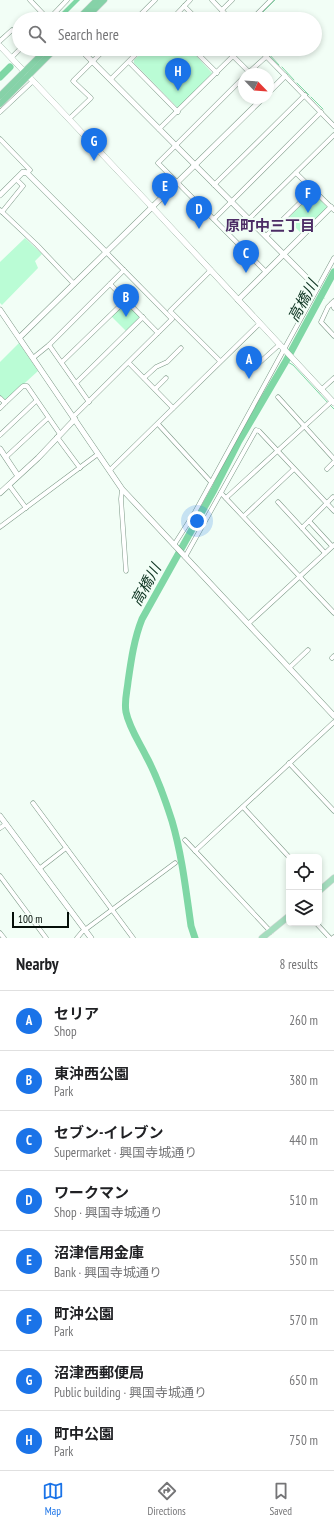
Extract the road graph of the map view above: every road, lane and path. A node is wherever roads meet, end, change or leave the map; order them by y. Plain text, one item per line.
1 (67, 0) edge
2 (97, 0) edge
3 (104, 0) edge
4 (155, 0) edge
5 (190, 0) edge
6 (212, 0) edge
7 (232, 0) edge
8 (271, 0) edge
9 (33, 1) edge
10 (184, 6) junction
11 (222, 10) joint
12 (42, 12) edge
13 (55, 12) edge
14 (85, 12) edge
15 (92, 12) edge
16 (143, 12) edge
17 (178, 12) edge
18 (190, 12) edge
19 (259, 12) edge
20 (12, 30) dead end
21 (0, 41) edge
22 (0, 46) edge
23 (42, 56) edge
24 (48, 56) edge
25 (88, 56) edge
26 (98, 56) edge
27 (135, 56) edge
28 (200, 56) edge
29 (233, 56) joint
30 (267, 56) joint
31 (11, 58) joint
32 (93, 61) junction
33 (129, 62) junction
34 (244, 68) edge
35 (254, 68) edge
36 (217, 73) junction
37 (28, 76) junction
38 (285, 76) junction
39 (111, 79) junction
40 (238, 83) edge
41 (274, 87) edge
42 (0, 96) edge
43 (305, 96) junction
44 (0, 104) edge
45 (257, 104) edge
46 (0, 112) edge
47 (178, 112) junction
48 (321, 112) junction
49 (69, 119) junction
50 (334, 126) edge
51 (159, 129) junction
52 (334, 135) edge
53 (0, 139) edge
54 (175, 145) junction
55 (195, 165) junction
56 (28, 173) junction
57 (296, 173) junction
58 (16, 179) junction
59 (177, 183) junction
60 (214, 185) junction
61 (313, 190) junction
62 (0, 195) edge
63 (231, 202) junction
64 (152, 207) junction
65 (333, 209) edge
66 (1, 211) edge
67 (214, 219) junction
68 (249, 219) junction
69 (266, 236) junction
70 (106, 252) junction
71 (284, 254) junction
72 (334, 258) edge
73 (124, 270) junction
74 (211, 270) junction
75 (266, 272) junction
76 (74, 284) junction
77 (110, 284) junction
78 (317, 288) junction
79 (126, 300) junction
80 (238, 300) junction
81 (333, 302) edge
82 (334, 308) edge
83 (1, 314) edge
84 (143, 317) junction
85 (260, 323) junction
86 (158, 333) junction
87 (334, 336) edge
88 (20, 337) junction
89 (49, 344) junction
90 (181, 348) dead end
91 (283, 348) junction
92 (33, 358) junction
93 (220, 361) junction
94 (62, 362) junction
95 (129, 363) junction
96 (258, 364) dead end
97 (144, 378) junction
98 (166, 378) dead end
99 (334, 378) edge
100 (76, 382) junction
101 (155, 389) junction
102 (321, 390) junction
103 (278, 397) dead end
104 (0, 398) edge
105 (36, 401) junction
106 (89, 402) junction
107 (331, 402) edge
108 (5, 403) junction
109 (0, 408) edge
110 (173, 408) junction
111 (48, 418) junction
112 (74, 418) junction
113 (158, 424) junction
114 (304, 426) junction
115 (0, 435) edge
116 (58, 436) junction
117 (0, 449) edge
118 (277, 450) junction
119 (98, 454) junction
120 (6, 457) junction
121 (334, 460) edge
122 (80, 468) junction
123 (294, 469) junction
124 (327, 469) dead end
125 (110, 470) junction
126 (18, 476) junction
127 (211, 482) junction
128 (9, 485) junction
129 (122, 489) junction
130 (0, 492) edge
131 (221, 493) junction
132 (333, 497) edge
133 (226, 498) junction
134 (278, 502) dead end
135 (326, 503) junction
136 (26, 508) junction
137 (334, 511) edge
138 (244, 516) junction
139 (309, 521) junction
140 (0, 527) edge
141 (302, 528) junction
142 (333, 545) edge
143 (175, 546) junction
144 (325, 553) junction
145 (185, 557) junction
146 (126, 571) dead end
147 (300, 576) junction
148 (334, 613) edge
149 (248, 624) junction
150 (308, 650) dead end
151 (289, 668) junction
152 (334, 716) edge
153 (334, 722) edge
154 (289, 763) junction
155 (33, 803) dead end
156 (243, 807) junction
157 (334, 811) edge
158 (0, 816) edge
159 (6, 824) junction
160 (0, 828) edge
161 (185, 840) dead end
162 (66, 848) junction
163 (195, 851) junction
164 (287, 854) edge
165 (175, 863) dead end
166 (39, 869) junction
167 (0, 876) edge
168 (334, 878) edge
169 (322, 888) edge
170 (112, 910) junction
171 (286, 919) edge
172 (319, 926) edge
173 (85, 930) junction
174 (271, 932) junction
175 (0, 933) edge
176 (4, 938) edge
177 (46, 938) edge
178 (77, 938) edge
179 (91, 938) edge
180 (133, 938) edge
181 (262, 938) edge
182 (330, 938) edge

1 - 13 street
2 - 14 highway
3 - 15 highway
4 - 16 street
5 - 10 street
6 - 11 street
7 - 11 street
8 - 19 street
9 - 12 street
10 - 17 street
10 - 18 street
20 - 21 street
22 - 31 main road
23 - 37 highway
24 - 37 highway
25 - 32 street
26 - 32 street
27 - 33 street
28 - 36 street
29 - 34 street
29 - 36 street
30 - 35 street
30 - 38 street
31 - 37 main road
32 - 39 street
32 - 49 street
33 - 39 street
33 - 47 street
36 - 47 street
37 - 42 highway
37 - 44 highway
37 - 46 street
37 - 49 main road
38 - 41 street
38 - 43 street
39 - 51 street
40 - 54 street
43 - 48 street
43 - 60 street
45 - 55 street
47 - 51 street
48 - 50 street
48 - 63 street
49 - 64 main road
51 - 54 street
52 - 57 street
53 - 56 street
54 - 55 street
54 - 59 street
55 - 59 street
55 - 60 street
56 - 58 street
56 - 70 street
57 - 61 street
57 - 68 street
58 - 62 street
58 - 66 street
59 - 64 street
59 - 67 street
60 - 63 street
61 - 65 street
61 - 69 street
63 - 67 street
63 - 68 street
64 - 70 street
64 - 74 main road
65 - 71 street
66 - 76 street
67 - 75 street
68 - 69 street
69 - 71 street
70 - 73 street
70 - 76 street
71 - 75 street
71 - 78 street
72 - 78 street
73 - 77 street
73 - 86 street
74 - 80 main road
74 - 93 street
75 - 80 street
76 - 88 street
77 - 79 street
77 - 89 street
78 - 91 street
79 - 84 street
79 - 94 street
80 - 85 main road
81 - 82 street
81 - 87 street
83 - 88 street
84 - 86 street
84 - 100 street
85 - 91 main road
85 - 93 street
86 - 95 street
88 - 92 street
89 - 92 street
89 - 94 street
90 - 97 street
91 - 96 street
91 - 102 main road
91 - 127 street
92 - 112 street
93 - 110 street
94 - 100 street
95 - 97 street
95 - 106 street
97 - 101 street
98 - 101 street
99 - 102 street
100 - 106 street
101 - 110 street
102 - 107 main road
103 - 114 street
104 - 108 street
105 - 108 street
105 - 111 street
105 - 115 street
106 - 112 street
107 - 114 street
108 - 109 street
110 - 113 street
111 - 116 street
111 - 120 street
112 - 116 street
112 - 119 street
113 - 125 street
113 - 127 street
114 - 118 street
114 - 121 street
116 - 122 street
116 - 126 street
117 - 120 street
118 - 123 street
118 - 131 street
118 - 133 street
119 - 122 street
119 - 125 street
120 - 126 street
121 - 124 street
122 - 136 street
123 - 135 street
123 - 138 street
125 - 129 street
126 - 128 street
127 - 143 street
128 - 130 street
128 - 136 street
129 - 143 street
129 - 146 street
131 - 133 street
131 - 145 street
132 - 135 street
133 - 138 street
134 - 141 street
135 - 137 street
135 - 139 street
136 - 140 street
138 - 147 street
139 - 141 street
139 - 142 street
141 - 144 street
142 - 144 street
143 - 145 street
144 - 147 street
145 - 149 street
147 - 148 street
147 - 149 street
149 - 151 street
150 - 151 street
151 - 152 street
153 - 154 street
154 - 156 street
154 - 157 street
155 - 162 street
156 - 163 street
156 - 164 street
158 - 159 street
159 - 160 street
159 - 166 street
161 - 163 street
162 - 166 street
162 - 170 street
163 - 174 street
165 - 170 street
166 - 173 street
167 - 177 street
168 - 169 main road
170 - 173 street
170 - 180 street
171 - 174 main road
172 - 182 street
173 - 178 street
173 - 179 street
174 - 181 main road
175 - 176 street

